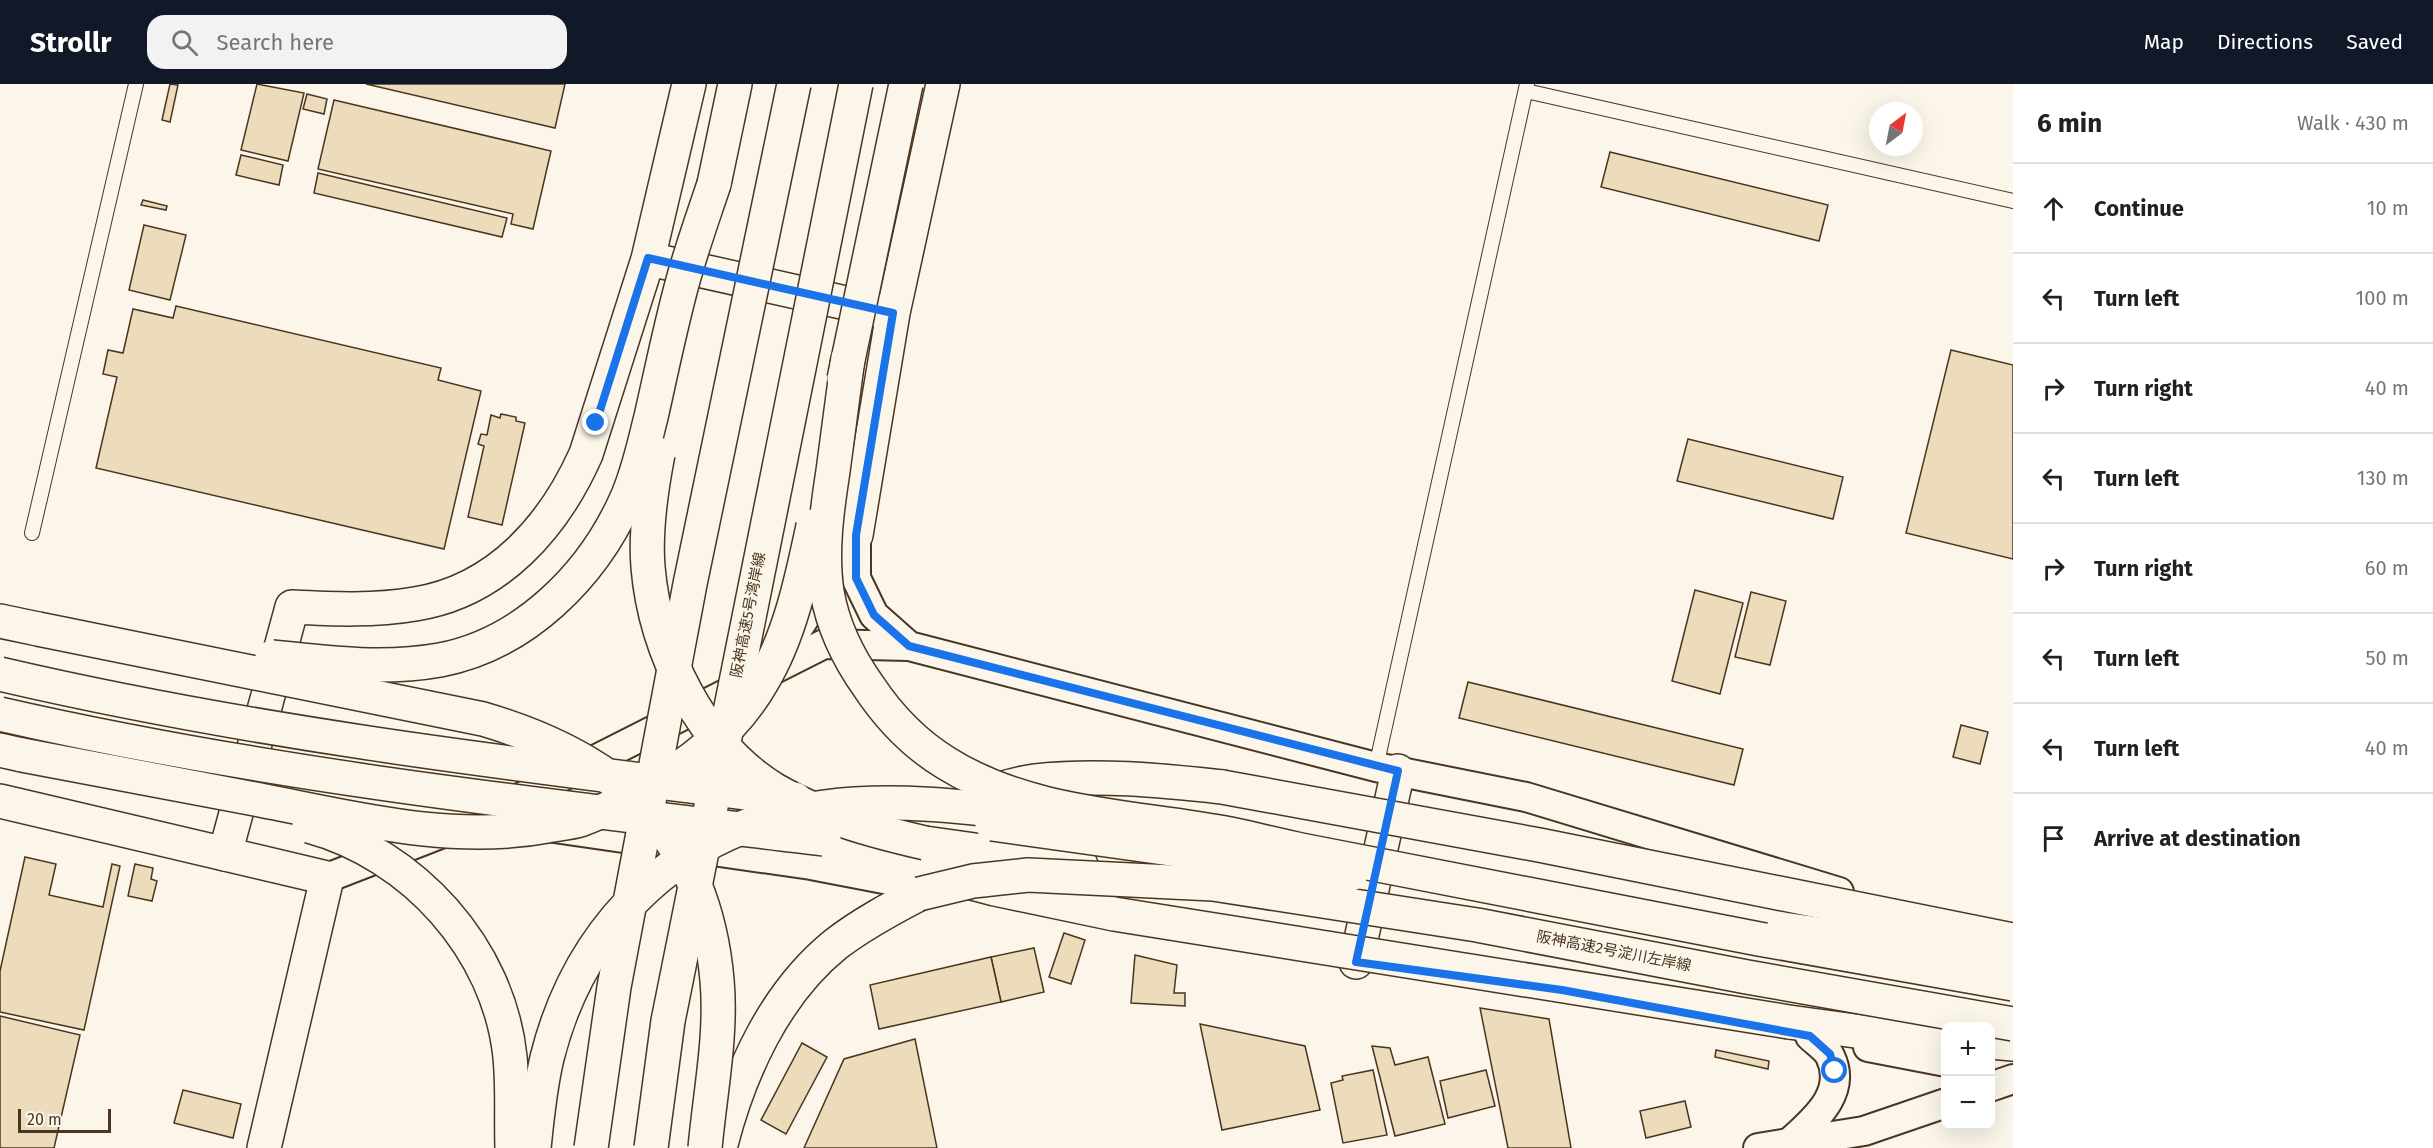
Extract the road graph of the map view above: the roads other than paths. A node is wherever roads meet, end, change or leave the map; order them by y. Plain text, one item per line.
1 (136, 84) edge
2 (690, 84) edge
3 (735, 84) edge
4 (794, 84) edge
5 (856, 84) edge
6 (906, 84) edge
7 (944, 84) edge
8 (1527, 87) edge
9 (714, 184) junction
10 (2013, 201) edge
11 (648, 258) junction
12 (893, 313) junction
13 (848, 358) junction
14 (32, 533) dead end
15 (856, 535) junction
16 (0, 621) edge
17 (38, 629) junction
18 (909, 646) junction
19 (0, 674) edge
20 (750, 682) junction
21 (0, 714) edge
22 (612, 751) junction
23 (11, 752) edge
24 (1387, 769) junction
25 (0, 801) edge
26 (921, 814) junction
27 (483, 817) junction
28 (824, 839) junction
29 (657, 843) junction
30 (1301, 850) junction
31 (225, 854) junction
32 (327, 878) junction
33 (1213, 884) junction
34 (2013, 938) edge
35 (1356, 962) junction
36 (2013, 962) edge
37 (2013, 984) edge
38 (1965, 1022) edge
39 (2013, 1024) edge
40 (1995, 1028) edge
41 (2013, 1032) edge
42 (1810, 1036) junction
43 (1941, 1040) edge
44 (1995, 1042) edge
45 (2013, 1044) edge
46 (1941, 1061) edge
47 (1995, 1071) edge
48 (2013, 1075) edge
49 (2013, 1079) edge
50 (1995, 1085) edge
51 (1941, 1105) edge
52 (1790, 1142) junction
53 (264, 1148) edge
54 (512, 1148) edge
55 (534, 1148) edge
56 (591, 1148) edge
57 (651, 1148) edge
58 (705, 1148) edge
59 (720, 1148) edge
60 (1758, 1148) edge

1 - 14 lane
2 - 11 main road
3 - 9 main road
4 - 56 main road, bridge
5 - 57 main road, 阪神高速5号湾岸線, bridge
6 - 13 main road, bridge
7 - 12 main road
8 - 10 lane
8 - 24 lane
9 - 17 main road, bridge
9 - 33 main road, bridge
11 - 12 main road
11 - 31 main road
12 - 15 main road
13 - 23 main road, bridge
13 - 30 main road, bridge
15 - 18 street
15 - 20 street
16 - 17 main road
17 - 58 main road, bridge
18 - 20 street
18 - 24 street
19 - 26 main road, bridge
20 - 22 street
21 - 28 main road, bridge
22 - 27 street
22 - 29 street
23 - 54 main road, bridge
24 - 34 street
24 - 35 main road
25 - 31 main road
26 - 34 main road, bridge
26 - 36 main road, bridge
27 - 29 street
27 - 32 street
28 - 38 main road, bridge
28 - 43 main road, bridge
29 - 35 street
30 - 37 main road, bridge
30 - 55 main road, bridge
31 - 32 main road
32 - 53 main road
33 - 39 main road, 阪神高速2号淀川左岸線, bridge
33 - 59 main road, bridge
35 - 42 street
40 - 41 main road
42 - 46 street
42 - 52 street
44 - 45 main road
47 - 48 street
49 - 50 street
51 - 52 street
52 - 60 street

